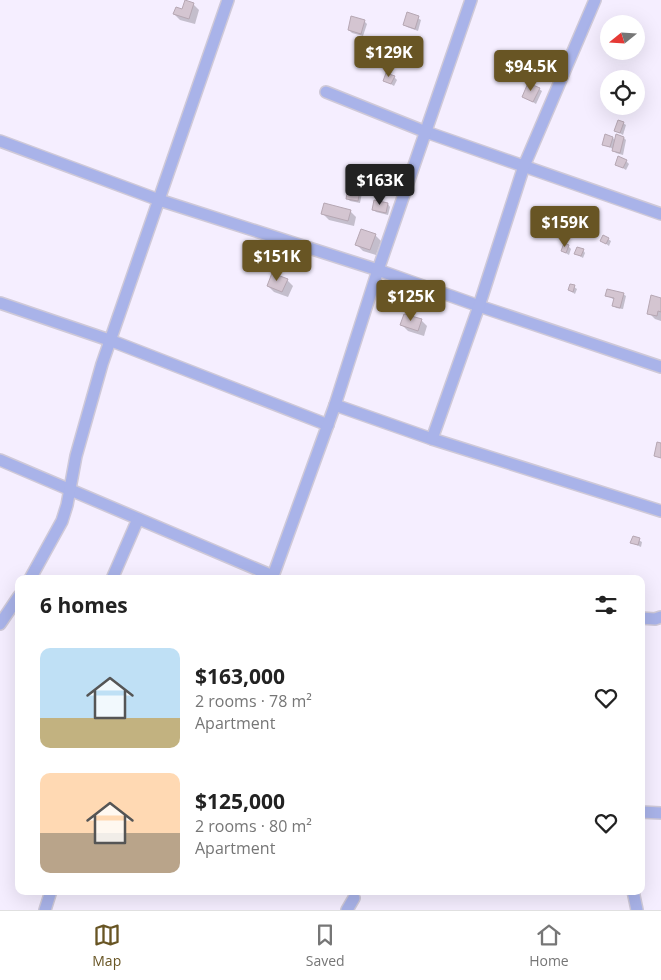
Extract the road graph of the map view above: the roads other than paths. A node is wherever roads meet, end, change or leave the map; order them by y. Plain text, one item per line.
1 (228, 0) edge
2 (471, 0) edge
3 (595, 0) edge
4 (326, 92) dead end
5 (426, 132) junction
6 (0, 141) edge
7 (524, 166) junction
8 (159, 200) junction
9 (661, 214) edge
10 (378, 270) junction
11 (0, 304) edge
12 (479, 306) junction
13 (112, 341) junction
14 (661, 367) edge
15 (335, 406) junction
16 (328, 425) junction
17 (432, 439) junction
18 (0, 460) edge
19 (70, 490) junction
20 (661, 511) edge
21 (138, 519) junction
22 (32, 575) edge
23 (114, 575) edge
24 (267, 575) edge
25 (273, 575) edge
26 (15, 602) edge
27 (661, 617) edge
28 (645, 618) edge
29 (0, 624) edge
30 (645, 812) edge
31 (661, 812) edge
32 (50, 895) edge
33 (634, 895) edge
34 (354, 898) dead end
35 (45, 910) edge
36 (347, 910) edge
37 (637, 910) edge

1 - 8 street
2 - 5 street
3 - 7 street
4 - 5 street
5 - 7 street
5 - 10 street
6 - 8 street
7 - 9 street
7 - 12 street
8 - 10 street
8 - 13 street
10 - 12 street
10 - 15 street
11 - 13 street
12 - 14 street
12 - 17 street
13 - 16 street
13 - 19 street
15 - 16 street
15 - 17 street
16 - 25 street
17 - 20 street
18 - 19 street
19 - 21 street
19 - 22 street
21 - 23 street
21 - 24 street
26 - 29 street
27 - 28 street
30 - 31 street
32 - 35 street
33 - 37 street
34 - 36 street

